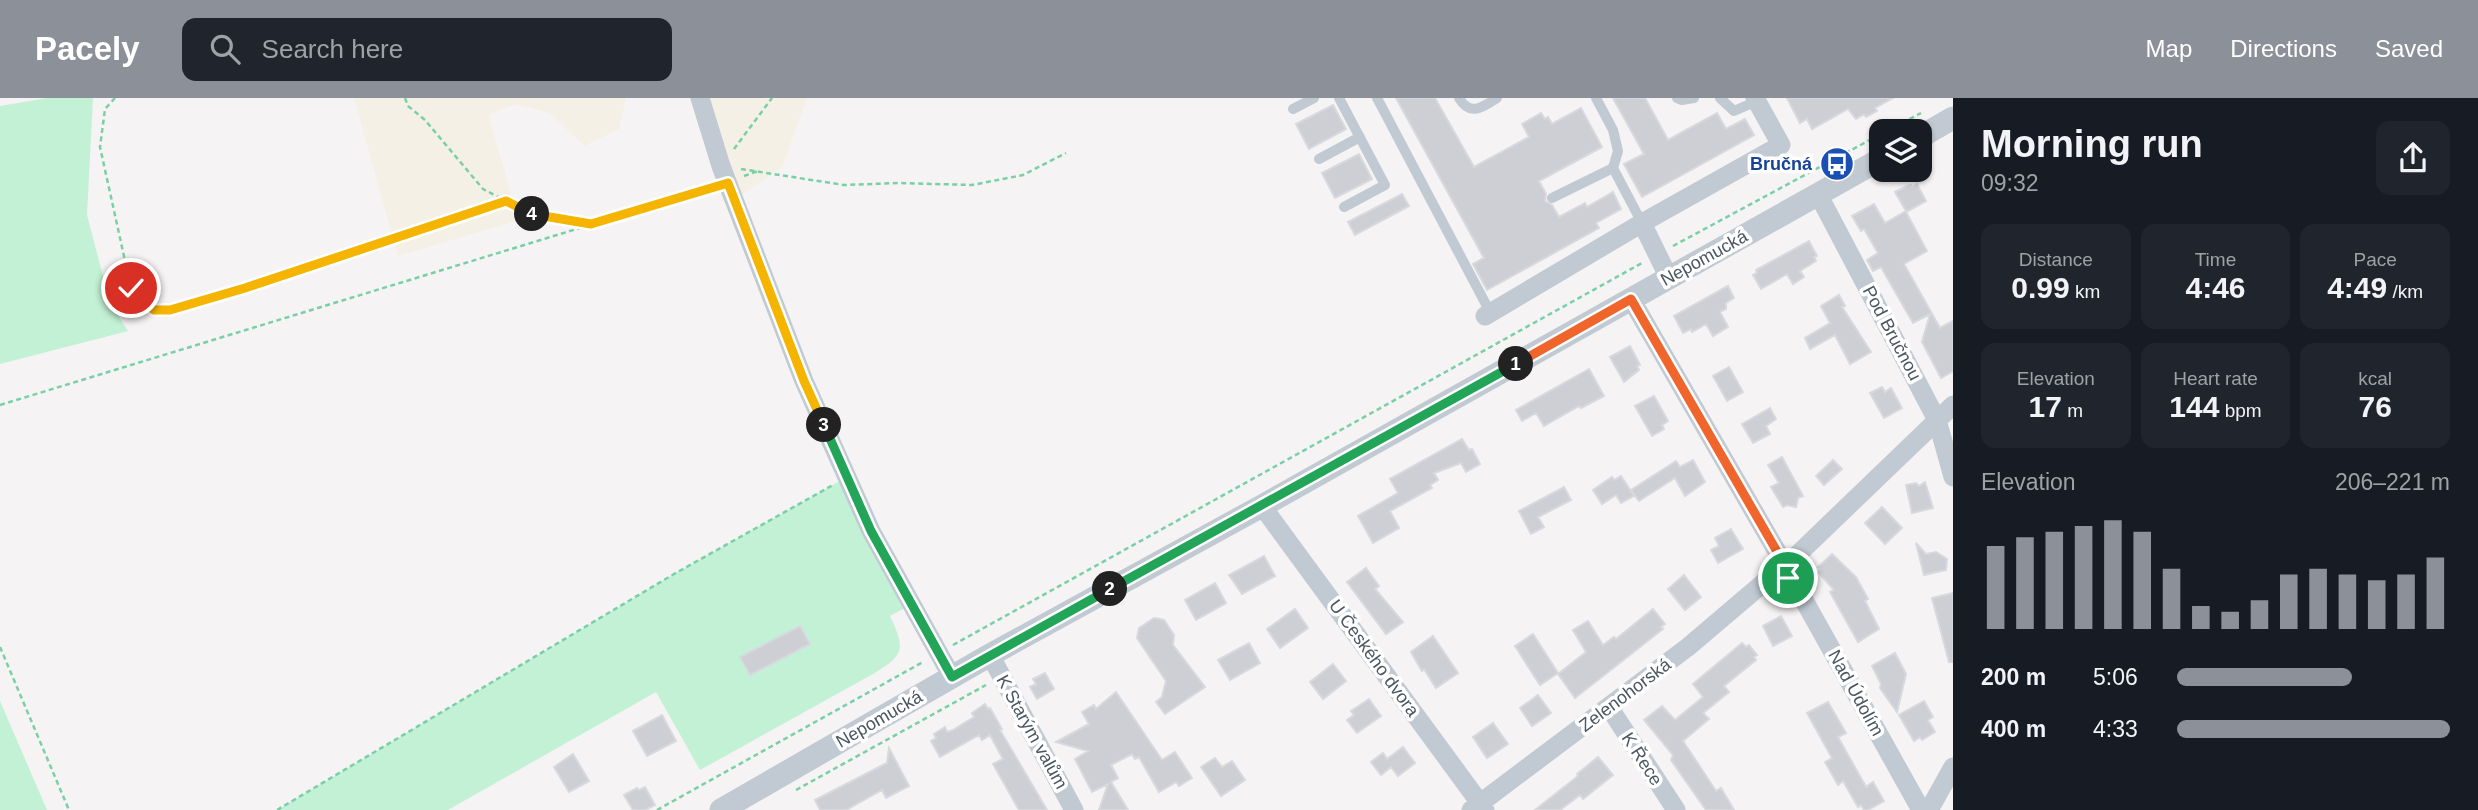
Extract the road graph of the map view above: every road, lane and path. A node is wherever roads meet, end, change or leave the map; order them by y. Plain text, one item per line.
1 (115, 98) edge
2 (405, 98) edge
3 (700, 98) edge
4 (772, 98) edge
5 (1314, 98) edge
6 (1339, 98) edge
7 (1377, 98) edge
8 (1459, 98) edge
9 (1497, 98) edge
10 (1596, 98) edge
11 (1677, 98) edge
12 (1694, 98) edge
13 (1720, 98) edge
14 (1756, 100) edge
15 (1293, 109) dead end
16 (1928, 109) dead end
17 (1953, 118) edge
18 (1909, 119) edge
19 (1932, 130) edge
20 (1360, 137) junction
21 (1869, 140) edge
22 (1066, 153) dead end
23 (1319, 159) dead end
24 (1869, 166) edge
25 (1613, 168) junction
26 (758, 172) junction
27 (724, 174) junction
28 (1818, 194) junction
29 (1552, 198) dead end
30 (506, 201) junction
31 (1345, 207) dead end
32 (1642, 223) junction
33 (591, 224) junction
34 (1658, 254) junction
35 (1669, 278) junction
36 (1631, 299) junction
37 (1488, 314) joint
38 (0, 405) edge
39 (1953, 405) edge
40 (1937, 419) junction
41 (847, 477) junction
42 (1953, 477) edge
43 (1262, 506) junction
44 (1785, 566) junction
45 (0, 647) edge
46 (940, 653) junction
47 (990, 655) junction
48 (952, 677) junction
49 (1002, 677) junction
50 (1609, 707) junction
51 (1953, 767) edge
52 (791, 793) dead end
53 (1479, 808) edge
54 (69, 810) edge
55 (276, 810) edge
56 (657, 810) edge
57 (720, 810) edge
58 (1074, 810) edge
59 (1676, 810) edge
60 (1922, 810) edge
61 (1929, 810) edge

1 - 30 path
2 - 30 path
3 - 27 street
4 - 27 path
5 - 15 lane
6 - 20 lane
7 - 37 lane
8 - 9 lane
10 - 25 lane
11 - 12 lane
13 - 14 lane
14 - 32 street
16 - 18 path
17 - 19 street
20 - 23 lane
20 - 31 lane
21 - 34 path
22 - 26 path
24 - 28 street, Nepomucká
25 - 29 lane
25 - 32 lane
26 - 27 path
26 - 27 path
27 - 33 path
27 - 41 street
28 - 35 street, Nepomucká
28 - 40 street, Pod Bručnou
30 - 33 path
32 - 34 street
32 - 37 street
33 - 38 path
34 - 35 street
34 - 46 path
35 - 36 street, Nepomucká
36 - 43 street, Nepomucká
36 - 44 street, Nad Údolím
39 - 40 street, Zelenohorská
40 - 42 street, Pod Bručnou
40 - 44 street, Zelenohorská
41 - 46 street
41 - 55 path
43 - 47 street, Nepomucká
43 - 53 street, U Českého dvora
44 - 50 street, Zelenohorská
44 - 60 street, Nad Údolím
45 - 54 path
46 - 48 street
46 - 56 path
47 - 48 street, Nepomucká
47 - 49 street, K Starým valům
48 - 57 street, Nepomucká
49 - 52 path
49 - 58 street, K Starým valům
50 - 53 street, Zelenohorská
50 - 59 street, K Řece
51 - 61 street

